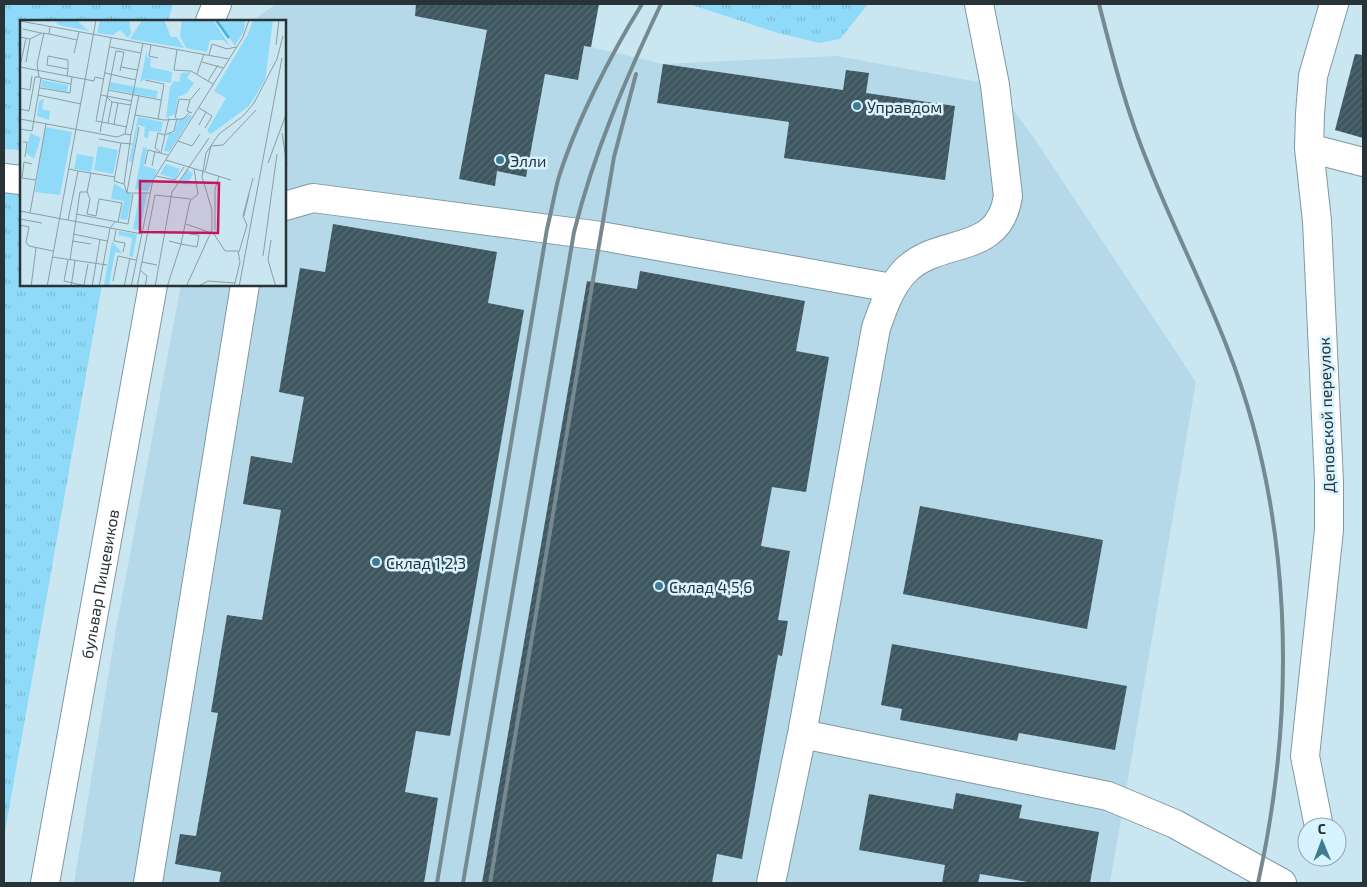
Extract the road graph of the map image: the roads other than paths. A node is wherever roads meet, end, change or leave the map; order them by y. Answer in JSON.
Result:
{"nodes":[{"id":1,"x":217,"y":4,"type":"edge"},
{"id":2,"x":979,"y":4,"type":"edge"},
{"id":3,"x":1334,"y":4,"type":"edge"},
{"id":4,"x":210,"y":20,"type":"edge"},
{"id":5,"x":1309,"y":148,"type":"junction"},
{"id":6,"x":1363,"y":162,"type":"edge"},
{"id":7,"x":4,"y":178,"type":"edge"},
{"id":8,"x":20,"y":180,"type":"edge"},
{"id":9,"x":286,"y":206,"type":"edge"},
{"id":10,"x":153,"y":286,"type":"edge"},
{"id":11,"x":245,"y":286,"type":"edge"},
{"id":12,"x":892,"y":288,"type":"junction"},
{"id":13,"x":802,"y":734,"type":"junction"},
{"id":14,"x":1317,"y":817,"type":"edge"},
{"id":15,"x":45,"y":883,"type":"edge"},
{"id":16,"x":148,"y":883,"type":"edge"},
{"id":17,"x":771,"y":883,"type":"edge"},
{"id":18,"x":1282,"y":883,"type":"edge"}],
"edges":[{"from":1,"to":4,"type":"main road"},
{"from":2,"to":12,"type":"main road"},
{"from":3,"to":5,"type":"main road","name":"Деповской переулок"},
{"from":5,"to":6,"type":"main road"},
{"from":5,"to":14,"type":"main road","name":"Деповской переулок"},
{"from":7,"to":8,"type":"main road"},
{"from":9,"to":12,"type":"main road"},
{"from":10,"to":15,"type":"main road","name":"бульвар Пищевиков"},
{"from":11,"to":16,"type":"main road"},
{"from":12,"to":13,"type":"main road"},
{"from":13,"to":17,"type":"main road"},
{"from":13,"to":18,"type":"main road"}]}
